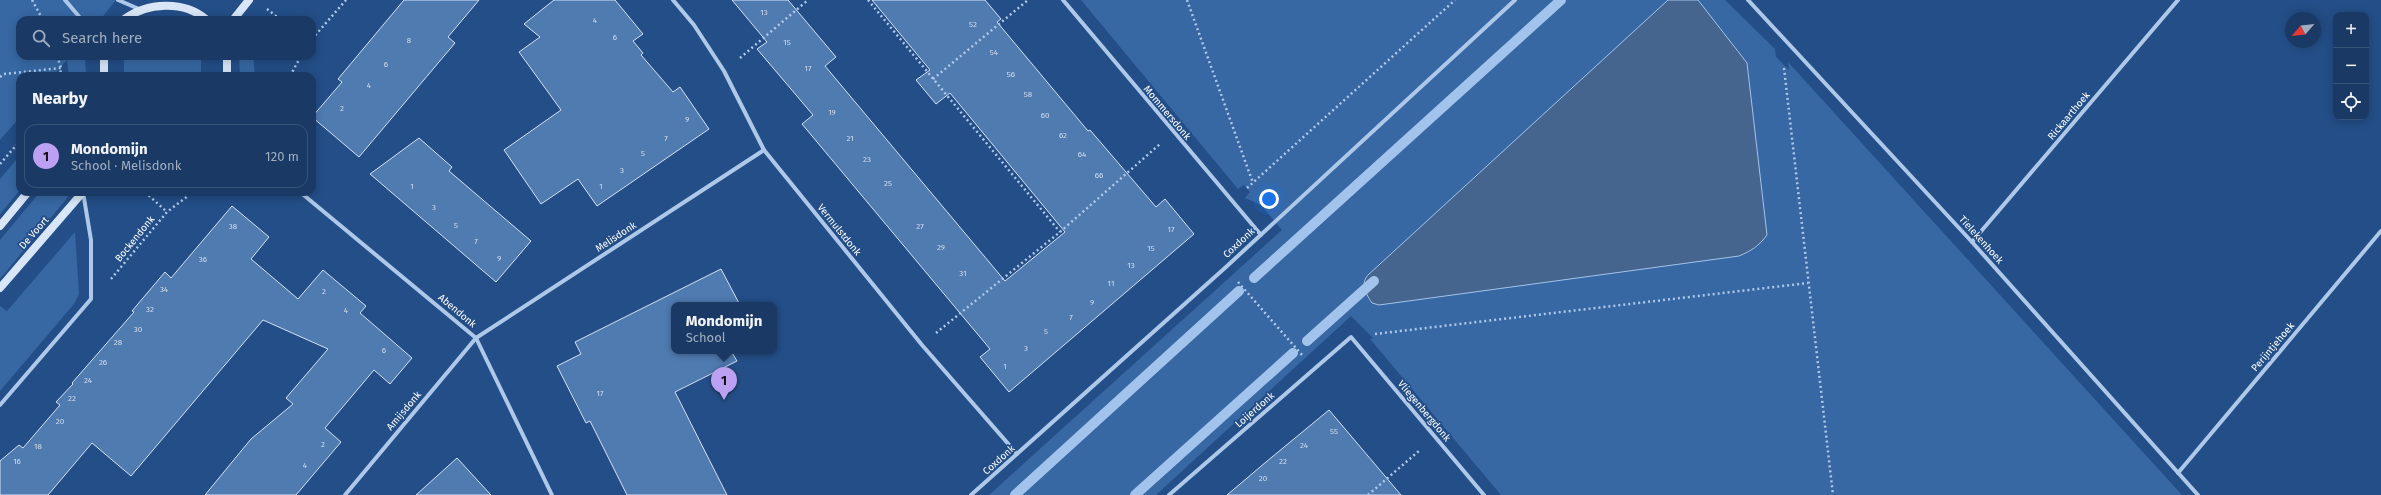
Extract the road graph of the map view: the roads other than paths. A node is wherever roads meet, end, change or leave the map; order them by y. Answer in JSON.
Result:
{"nodes":[{"id":1,"x":65,"y":0,"type":"edge"},
{"id":2,"x":118,"y":0,"type":"edge"},
{"id":3,"x":249,"y":0,"type":"edge"},
{"id":4,"x":673,"y":0,"type":"edge"},
{"id":5,"x":1063,"y":0,"type":"edge"},
{"id":6,"x":1515,"y":0,"type":"edge"},
{"id":7,"x":1748,"y":0,"type":"edge"},
{"id":8,"x":2178,"y":0,"type":"edge"},
{"id":9,"x":177,"y":2,"type":"edge"},
{"id":10,"x":139,"y":9,"type":"junction"},
{"id":11,"x":79,"y":16,"type":"edge"},
{"id":12,"x":129,"y":16,"type":"edge"},
{"id":13,"x":202,"y":16,"type":"edge"},
{"id":14,"x":236,"y":16,"type":"edge"},
{"id":15,"x":104,"y":60,"type":"edge"},
{"id":16,"x":227,"y":60,"type":"edge"},
{"id":17,"x":104,"y":72,"type":"edge"},
{"id":18,"x":227,"y":72,"type":"edge"},
{"id":19,"x":764,"y":150,"type":"junction"},
{"id":20,"x":25,"y":196,"type":"edge"},
{"id":21,"x":80,"y":196,"type":"edge"},
{"id":22,"x":84,"y":196,"type":"edge"},
{"id":23,"x":306,"y":196,"type":"edge"},
{"id":24,"x":308,"y":196,"type":"edge"},
{"id":25,"x":311,"y":200,"type":"junction"},
{"id":26,"x":0,"y":226,"type":"edge"},
{"id":27,"x":2381,"y":231,"type":"edge"},
{"id":28,"x":1261,"y":235,"type":"junction"},
{"id":29,"x":1972,"y":242,"type":"junction"},
{"id":30,"x":0,"y":288,"type":"edge"},
{"id":31,"x":1351,"y":337,"type":"joint"},
{"id":32,"x":476,"y":338,"type":"junction"},
{"id":33,"x":0,"y":405,"type":"edge"},
{"id":34,"x":1017,"y":454,"type":"junction"},
{"id":35,"x":2178,"y":473,"type":"junction"},
{"id":36,"x":345,"y":495,"type":"edge"},
{"id":37,"x":552,"y":495,"type":"edge"},
{"id":38,"x":971,"y":495,"type":"edge"},
{"id":39,"x":1169,"y":495,"type":"edge"},
{"id":40,"x":1484,"y":495,"type":"edge"},
{"id":41,"x":2198,"y":495,"type":"edge"}],
"edges":[{"from":1,"to":11,"type":"street"},
{"from":2,"to":10,"type":"street"},
{"from":3,"to":14,"type":"street"},
{"from":4,"to":19,"type":"street","name":"Vermulstdonk"},
{"from":5,"to":28,"type":"street","name":"Mommersdonk"},
{"from":6,"to":28,"type":"street","name":"Coxdonk"},
{"from":7,"to":29,"type":"street","name":"Tielekenhoek"},
{"from":8,"to":29,"type":"street","name":"Rickaarthoek"},
{"from":9,"to":10,"type":"street"},
{"from":9,"to":13,"type":"street"},
{"from":10,"to":12,"type":"street"},
{"from":15,"to":17,"type":"street"},
{"from":16,"to":18,"type":"street"},
{"from":19,"to":32,"type":"street","name":"Melisdonk"},
{"from":19,"to":34,"type":"street","name":"Vermulstdonk"},
{"from":20,"to":26,"type":"street"},
{"from":21,"to":30,"type":"street","name":"De Voort"},
{"from":22,"to":33,"type":"street"},
{"from":23,"to":25,"type":"street","name":"Abendonk"},
{"from":24,"to":25,"type":"street","name":"Abendonk"},
{"from":25,"to":32,"type":"street","name":"Abendonk"},
{"from":27,"to":35,"type":"street","name":"Perijntjehoek"},
{"from":28,"to":34,"type":"street","name":"Coxdonk"},
{"from":29,"to":35,"type":"street","name":"Tielekenhoek"},
{"from":31,"to":39,"type":"street","name":"Loijerdonk"},
{"from":31,"to":40,"type":"street","name":"Vliegenbergdonk"},
{"from":32,"to":36,"type":"street","name":"Amijsdonk"},
{"from":32,"to":37,"type":"street","name":"Abendonk"},
{"from":34,"to":38,"type":"street","name":"Coxdonk"},
{"from":35,"to":41,"type":"street","name":"Tielekenhoek"}]}
